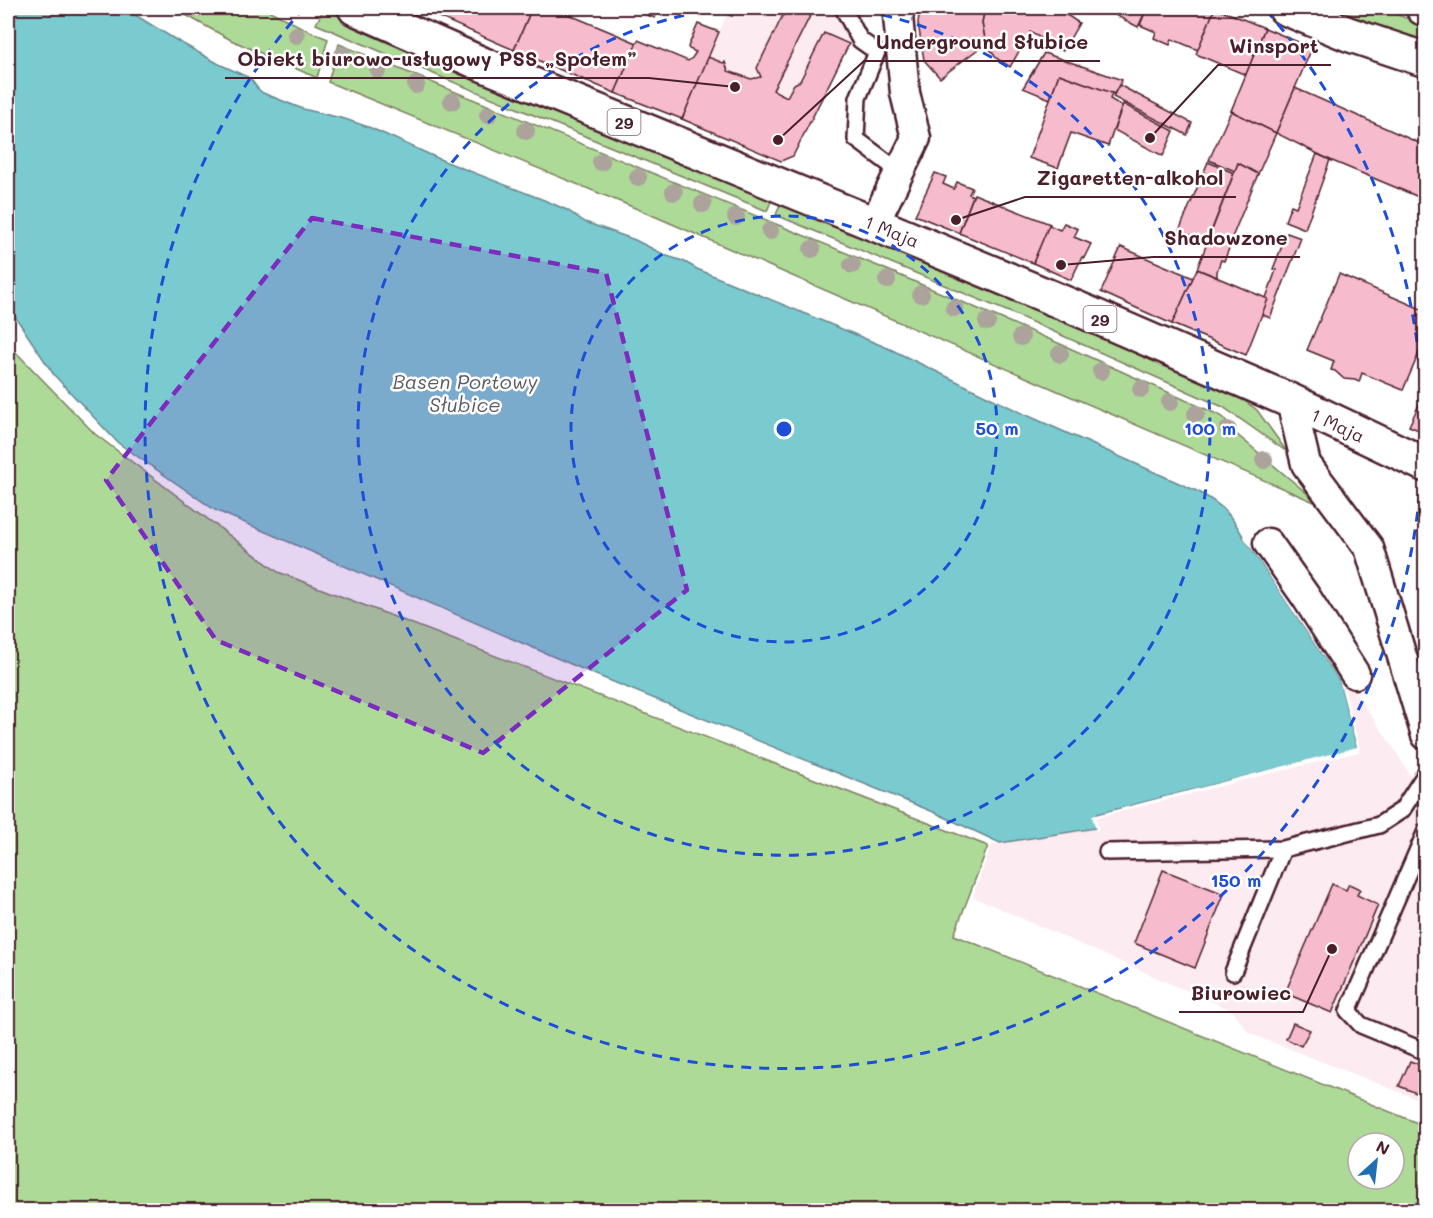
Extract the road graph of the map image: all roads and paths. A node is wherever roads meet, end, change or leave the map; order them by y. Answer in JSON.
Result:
{"nodes":[{"id":1,"x":355,"y":8,"type":"edge"},
{"id":2,"x":843,"y":8,"type":"edge"},
{"id":3,"x":901,"y":8,"type":"edge"},
{"id":4,"x":1285,"y":8,"type":"edge"},
{"id":5,"x":1425,"y":60,"type":"edge"},
{"id":6,"x":900,"y":172,"type":"junction"},
{"id":7,"x":874,"y":224,"type":"junction"},
{"id":8,"x":1291,"y":401,"type":"junction"},
{"id":9,"x":1425,"y":465,"type":"edge"},
{"id":10,"x":1268,"y":543,"type":"dead end"},
{"id":11,"x":1355,"y":674,"type":"dead end"},
{"id":12,"x":1425,"y":735,"type":"edge"},
{"id":13,"x":1425,"y":773,"type":"edge"},
{"id":14,"x":1425,"y":831,"type":"edge"},
{"id":15,"x":1283,"y":849,"type":"junction"},
{"id":16,"x":1107,"y":852,"type":"dead end"},
{"id":17,"x":1233,"y":972,"type":"dead end"},
{"id":18,"x":1425,"y":1052,"type":"edge"}],
"edges":[{"from":1,"to":7,"type":"main road","name":"1 Maja","number":"29"},
{"from":2,"to":6,"type":"lane"},
{"from":3,"to":6,"type":"street"},
{"from":4,"to":5,"type":"main road"},
{"from":6,"to":7,"type":"street"},
{"from":7,"to":8,"type":"main road","name":"1 Maja","number":"29"},
{"from":8,"to":9,"type":"main road","name":"1 Maja","number":"29"},
{"from":8,"to":12,"type":"street"},
{"from":10,"to":11,"type":"street"},
{"from":13,"to":15,"type":"lane"},
{"from":14,"to":18,"type":"lane"},
{"from":15,"to":16,"type":"lane"},
{"from":15,"to":17,"type":"lane"}]}
